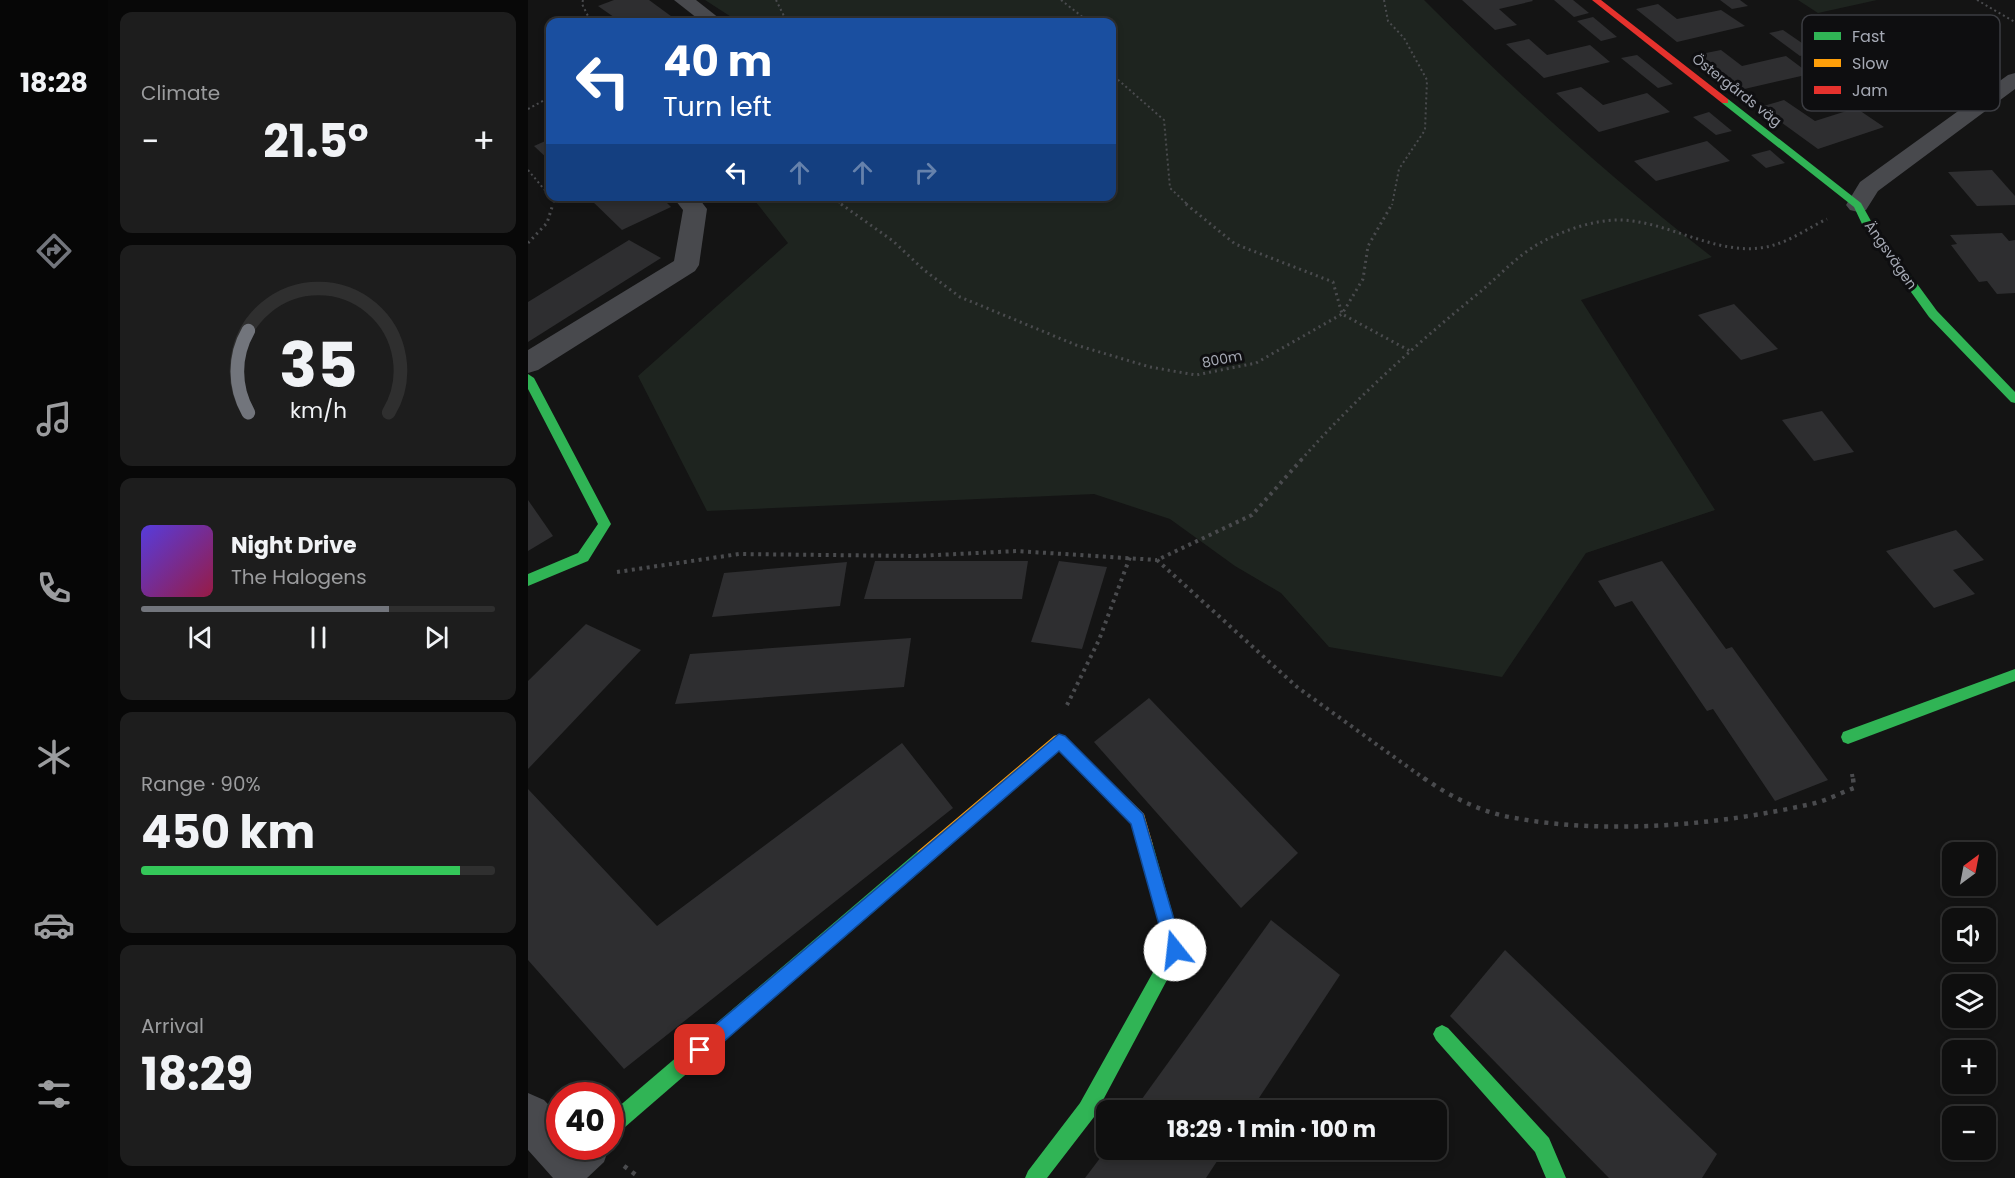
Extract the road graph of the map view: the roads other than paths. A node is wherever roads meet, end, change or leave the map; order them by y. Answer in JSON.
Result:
{"nodes":[{"id":1,"x":684,"y":0,"type":"edge"},
{"id":2,"x":1596,"y":0,"type":"edge"},
{"id":3,"x":709,"y":18,"type":"edge"},
{"id":4,"x":2015,"y":79,"type":"edge"},
{"id":5,"x":2000,"y":90,"type":"edge"},
{"id":6,"x":1971,"y":111,"type":"edge"},
{"id":7,"x":688,"y":201,"type":"edge"},
{"id":8,"x":1858,"y":205,"type":"junction"},
{"id":9,"x":528,"y":363,"type":"edge"},
{"id":10,"x":528,"y":378,"type":"edge"},
{"id":11,"x":2015,"y":399,"type":"edge"},
{"id":12,"x":528,"y":580,"type":"edge"},
{"id":13,"x":2015,"y":675,"type":"edge"},
{"id":14,"x":1848,"y":737,"type":"road end"},
{"id":15,"x":1442,"y":1034,"type":"dead end"},
{"id":16,"x":624,"y":1115,"type":"edge"},
{"id":17,"x":528,"y":1116,"type":"edge"},
{"id":18,"x":546,"y":1136,"type":"edge"},
{"id":19,"x":1035,"y":1178,"type":"edge"},
{"id":20,"x":1556,"y":1178,"type":"edge"}],
"edges":[{"from":1,"to":3,"type":"street"},
{"from":2,"to":8,"type":"street","name":"Östergårds väg"},
{"from":4,"to":5,"type":"street","name":"Ängsvägen"},
{"from":6,"to":8,"type":"street","name":"Ängsvägen"},
{"from":7,"to":9,"type":"street"},
{"from":8,"to":11,"type":"street","name":"Ängsvägen"},
{"from":10,"to":12,"type":"street"},
{"from":13,"to":14,"type":"street"},
{"from":15,"to":20,"type":"street"},
{"from":16,"to":19,"type":"street"},
{"from":17,"to":18,"type":"street"}]}
